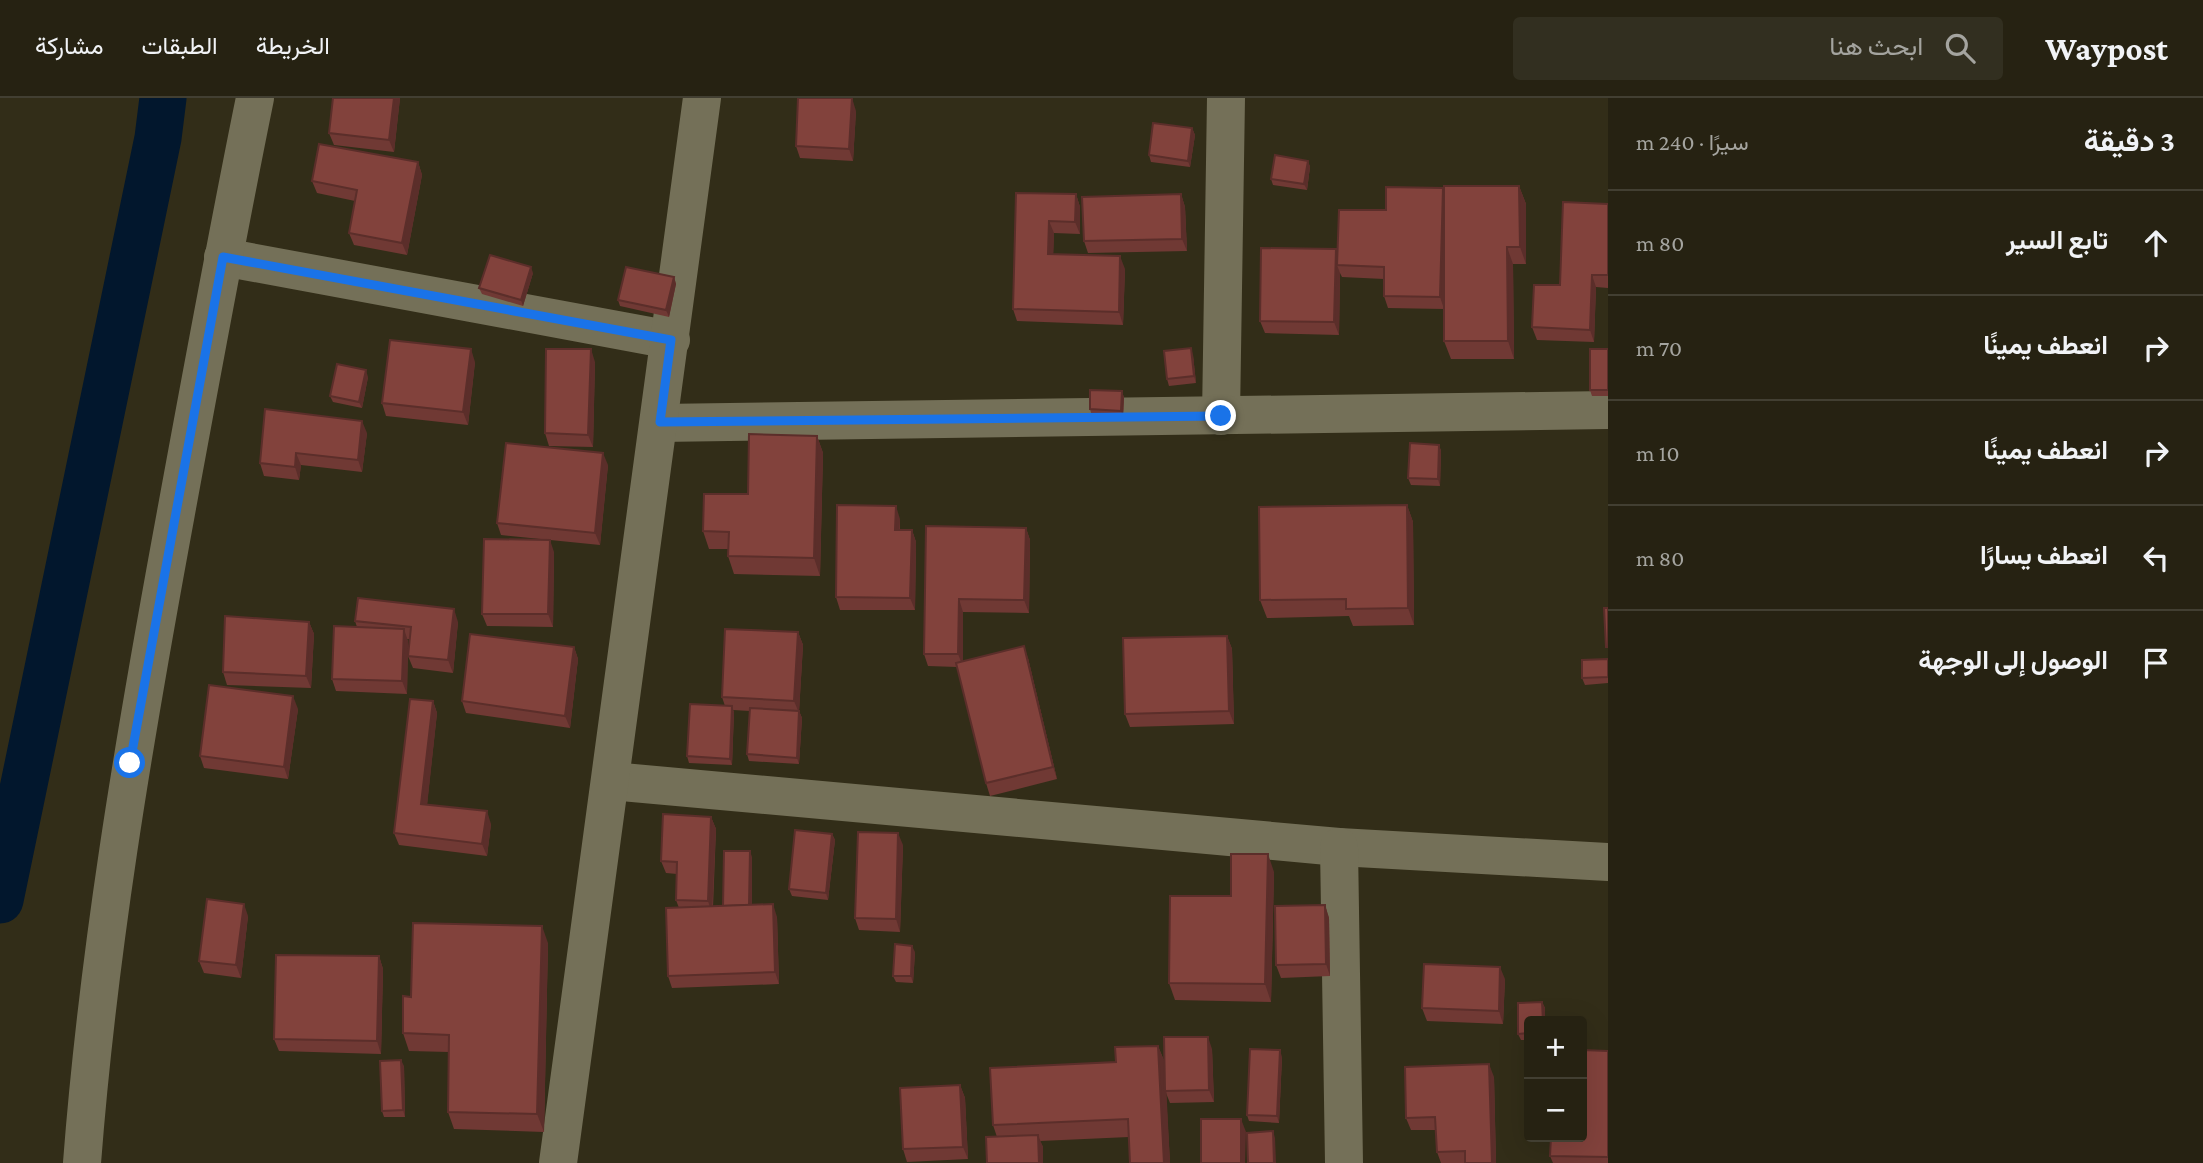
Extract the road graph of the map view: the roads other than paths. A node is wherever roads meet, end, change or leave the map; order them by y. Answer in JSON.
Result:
{"nodes":[{"id":1,"x":255,"y":98,"type":"edge"},
{"id":2,"x":702,"y":98,"type":"edge"},
{"id":3,"x":1226,"y":98,"type":"edge"},
{"id":4,"x":223,"y":257,"type":"junction"},
{"id":5,"x":671,"y":340,"type":"junction"},
{"id":6,"x":1608,"y":410,"type":"edge"},
{"id":7,"x":1221,"y":416,"type":"junction"},
{"id":8,"x":660,"y":422,"type":"junction"},
{"id":9,"x":611,"y":781,"type":"junction"},
{"id":10,"x":1339,"y":847,"type":"junction"},
{"id":11,"x":1608,"y":862,"type":"edge"},
{"id":12,"x":82,"y":1163,"type":"edge"},
{"id":13,"x":558,"y":1163,"type":"edge"},
{"id":14,"x":1344,"y":1163,"type":"edge"}],
"edges":[{"from":1,"to":4,"type":"street"},
{"from":2,"to":5,"type":"street"},
{"from":3,"to":7,"type":"street"},
{"from":4,"to":5,"type":"street"},
{"from":4,"to":12,"type":"street"},
{"from":5,"to":8,"type":"street"},
{"from":6,"to":7,"type":"street"},
{"from":7,"to":8,"type":"street"},
{"from":8,"to":9,"type":"street"},
{"from":9,"to":10,"type":"street"},
{"from":9,"to":13,"type":"street"},
{"from":10,"to":11,"type":"street"},
{"from":10,"to":14,"type":"street"}]}
